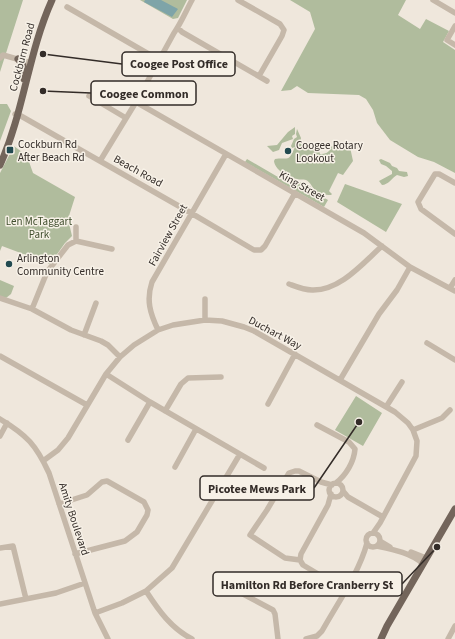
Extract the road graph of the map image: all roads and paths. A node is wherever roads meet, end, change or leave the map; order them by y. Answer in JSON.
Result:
{"nodes":[{"id":1,"x":46,"y":0,"type":"edge"},
{"id":2,"x":52,"y":0,"type":"edge"},
{"id":3,"x":192,"y":0,"type":"edge"},
{"id":4,"x":238,"y":0,"type":"edge"},
{"id":5,"x":433,"y":0,"type":"edge"},
{"id":6,"x":67,"y":7,"type":"dead end"},
{"id":7,"x":455,"y":13,"type":"edge"},
{"id":8,"x":455,"y":26,"type":"edge"},
{"id":9,"x":178,"y":28,"type":"junction"},
{"id":10,"x":455,"y":45,"type":"edge"},
{"id":11,"x":0,"y":58,"type":"edge"},
{"id":12,"x":18,"y":59,"type":"junction"},
{"id":13,"x":158,"y":60,"type":"junction"},
{"id":14,"x":30,"y":62,"type":"junction"},
{"id":15,"x":259,"y":76,"type":"junction"},
{"id":16,"x":24,"y":79,"type":"junction"},
{"id":17,"x":267,"y":81,"type":"dead end"},
{"id":18,"x":89,"y":96,"type":"dead end"},
{"id":19,"x":136,"y":102,"type":"junction"},
{"id":20,"x":16,"y":114,"type":"junction"},
{"id":21,"x":126,"y":118,"type":"junction"},
{"id":22,"x":226,"y":154,"type":"junction"},
{"id":23,"x":0,"y":159,"type":"edge"},
{"id":24,"x":100,"y":161,"type":"junction"},
{"id":25,"x":0,"y":165,"type":"edge"},
{"id":26,"x":455,"y":183,"type":"edge"},
{"id":27,"x":295,"y":193,"type":"junction"},
{"id":28,"x":191,"y":213,"type":"junction"},
{"id":29,"x":76,"y":227,"type":"dead end"},
{"id":30,"x":455,"y":234,"type":"edge"},
{"id":31,"x":76,"y":241,"type":"junction"},
{"id":32,"x":382,"y":246,"type":"junction"},
{"id":33,"x":112,"y":249,"type":"dead end"},
{"id":34,"x":410,"y":267,"type":"junction"},
{"id":35,"x":455,"y":280,"type":"edge"},
{"id":36,"x":289,"y":284,"type":"dead end"},
{"id":37,"x":453,"y":290,"type":"edge"},
{"id":38,"x":0,"y":298,"type":"edge"},
{"id":39,"x":205,"y":299,"type":"dead end"},
{"id":40,"x":96,"y":303,"type":"dead end"},
{"id":41,"x":32,"y":309,"type":"junction"},
{"id":42,"x":205,"y":320,"type":"junction"},
{"id":43,"x":158,"y":330,"type":"junction"},
{"id":44,"x":84,"y":335,"type":"junction"},
{"id":45,"x":427,"y":343,"type":"dead end"},
{"id":46,"x":295,"y":354,"type":"junction"},
{"id":47,"x":0,"y":356,"type":"edge"},
{"id":48,"x":120,"y":357,"type":"junction"},
{"id":49,"x":455,"y":360,"type":"edge"},
{"id":50,"x":106,"y":374,"type":"junction"},
{"id":51,"x":221,"y":377,"type":"dead end"},
{"id":52,"x":340,"y":380,"type":"junction"},
{"id":53,"x":402,"y":382,"type":"dead end"},
{"id":54,"x":150,"y":402,"type":"junction"},
{"id":55,"x":268,"y":404,"type":"dead end"},
{"id":56,"x":87,"y":405,"type":"junction"},
{"id":57,"x":386,"y":407,"type":"junction"},
{"id":58,"x":450,"y":410,"type":"dead end"},
{"id":59,"x":165,"y":411,"type":"junction"},
{"id":60,"x":0,"y":420,"type":"edge"},
{"id":61,"x":7,"y":423,"type":"junction"},
{"id":62,"x":317,"y":426,"type":"dead end"},
{"id":63,"x":196,"y":429,"type":"junction"},
{"id":64,"x":413,"y":430,"type":"junction"},
{"id":65,"x":0,"y":436,"type":"edge"},
{"id":66,"x":128,"y":440,"type":"dead end"},
{"id":67,"x":240,"y":454,"type":"junction"},
{"id":68,"x":43,"y":461,"type":"junction"},
{"id":69,"x":175,"y":466,"type":"dead end"},
{"id":70,"x":264,"y":468,"type":"dead end"},
{"id":71,"x":336,"y":490,"type":"junction"},
{"id":72,"x":59,"y":504,"type":"junction"},
{"id":73,"x":455,"y":508,"type":"edge"},
{"id":74,"x":383,"y":517,"type":"junction"},
{"id":75,"x":377,"y":537,"type":"junction"},
{"id":76,"x":367,"y":544,"type":"junction"},
{"id":77,"x":375,"y":547,"type":"junction"},
{"id":78,"x":0,"y":548,"type":"edge"},
{"id":79,"x":75,"y":554,"type":"junction"},
{"id":80,"x":364,"y":554,"type":"junction"},
{"id":81,"x":300,"y":560,"type":"junction"},
{"id":82,"x":424,"y":561,"type":"junction"},
{"id":83,"x":85,"y":584,"type":"junction"},
{"id":84,"x":226,"y":584,"type":"dead end"},
{"id":85,"x":345,"y":590,"type":"junction"},
{"id":86,"x":146,"y":591,"type":"junction"},
{"id":87,"x":26,"y":599,"type":"junction"},
{"id":88,"x":0,"y":604,"type":"edge"},
{"id":89,"x":95,"y":613,"type":"junction"},
{"id":90,"x":390,"y":623,"type":"junction"},
{"id":91,"x":455,"y":626,"type":"edge"},
{"id":92,"x":108,"y":639,"type":"edge"},
{"id":93,"x":192,"y":639,"type":"edge"},
{"id":94,"x":278,"y":639,"type":"edge"},
{"id":95,"x":306,"y":639,"type":"edge"},
{"id":96,"x":381,"y":639,"type":"edge"},
{"id":97,"x":386,"y":639,"type":"edge"},
{"id":98,"x":448,"y":639,"type":"edge"}],
"edges":[{"from":1,"to":14,"type":"main road","name":"Cockburn Road"},
{"from":2,"to":14,"type":"main road","name":"Cockburn Road"},
{"from":3,"to":9,"type":"street"},
{"from":4,"to":15,"type":"street"},
{"from":5,"to":7,"type":"street"},
{"from":6,"to":13,"type":"street"},
{"from":8,"to":10,"type":"street"},
{"from":9,"to":13,"type":"street"},
{"from":9,"to":15,"type":"street"},
{"from":11,"to":12,"type":"street"},
{"from":12,"to":14,"type":"street"},
{"from":12,"to":16,"type":"main road"},
{"from":13,"to":19,"type":"street"},
{"from":14,"to":16,"type":"main road","name":"Cockburn Road"},
{"from":14,"to":20,"type":"main road","name":"Cockburn Road"},
{"from":15,"to":17,"type":"street"},
{"from":16,"to":20,"type":"main road","name":"Cockburn Road"},
{"from":18,"to":21,"type":"street"},
{"from":19,"to":21,"type":"street"},
{"from":19,"to":22,"type":"street","name":"King Street"},
{"from":20,"to":23,"type":"main road","name":"Cockburn Road"},
{"from":20,"to":24,"type":"street","name":"Beach Road"},
{"from":20,"to":25,"type":"main road","name":"Cockburn Road"},
{"from":21,"to":24,"type":"street"},
{"from":22,"to":27,"type":"street","name":"King Street"},
{"from":22,"to":28,"type":"street","name":"Fairview Street"},
{"from":24,"to":28,"type":"street","name":"Beach Road"},
{"from":26,"to":30,"type":"street"},
{"from":27,"to":28,"type":"street","name":"Beach Road"},
{"from":27,"to":32,"type":"street","name":"King Street"},
{"from":28,"to":43,"type":"street","name":"Fairview Street"},
{"from":29,"to":31,"type":"street"},
{"from":31,"to":33,"type":"street"},
{"from":31,"to":41,"type":"street"},
{"from":32,"to":34,"type":"street","name":"King Street"},
{"from":32,"to":36,"type":"street"},
{"from":34,"to":37,"type":"street","name":"King Street"},
{"from":34,"to":52,"type":"street"},
{"from":35,"to":37,"type":"street"},
{"from":38,"to":41,"type":"street"},
{"from":39,"to":42,"type":"street"},
{"from":40,"to":44,"type":"street"},
{"from":41,"to":44,"type":"street"},
{"from":42,"to":43,"type":"street","name":"Duchart Way"},
{"from":42,"to":46,"type":"street","name":"Duchart Way"},
{"from":43,"to":48,"type":"street","name":"Duchart Way"},
{"from":44,"to":48,"type":"street"},
{"from":45,"to":49,"type":"street"},
{"from":46,"to":52,"type":"street","name":"Duchart Way"},
{"from":46,"to":55,"type":"street"},
{"from":47,"to":56,"type":"street"},
{"from":48,"to":50,"type":"street","name":"Duchart Way"},
{"from":50,"to":54,"type":"street"},
{"from":50,"to":56,"type":"street","name":"Duchart Way"},
{"from":51,"to":59,"type":"street"},
{"from":52,"to":57,"type":"street","name":"Duchart Way"},
{"from":53,"to":57,"type":"street"},
{"from":54,"to":59,"type":"street"},
{"from":54,"to":66,"type":"street"},
{"from":56,"to":68,"type":"street","name":"Duchart Way"},
{"from":57,"to":64,"type":"street","name":"Duchart Way"},
{"from":58,"to":64,"type":"street"},
{"from":59,"to":63,"type":"street"},
{"from":60,"to":61,"type":"street","name":"Amity Boulevard"},
{"from":61,"to":65,"type":"street"},
{"from":61,"to":68,"type":"street","name":"Amity Boulevard"},
{"from":62,"to":71,"type":"street"},
{"from":63,"to":67,"type":"street"},
{"from":63,"to":69,"type":"street"},
{"from":64,"to":74,"type":"street"},
{"from":67,"to":70,"type":"street"},
{"from":67,"to":86,"type":"street"},
{"from":68,"to":72,"type":"street","name":"Amity Boulevard"},
{"from":71,"to":74,"type":"street"},
{"from":71,"to":81,"type":"street"},
{"from":71,"to":81,"type":"street"},
{"from":72,"to":79,"type":"street","name":"Amity Boulevard"},
{"from":72,"to":79,"type":"street"},
{"from":73,"to":82,"type":"main road"},
{"from":74,"to":75,"type":"street"},
{"from":75,"to":76,"type":"street"},
{"from":75,"to":77,"type":"street"},
{"from":75,"to":82,"type":"street"},
{"from":76,"to":77,"type":"street"},
{"from":76,"to":80,"type":"street"},
{"from":77,"to":80,"type":"street"},
{"from":77,"to":82,"type":"street"},
{"from":78,"to":87,"type":"street"},
{"from":79,"to":83,"type":"street","name":"Amity Boulevard"},
{"from":80,"to":85,"type":"street"},
{"from":81,"to":85,"type":"street"},
{"from":82,"to":90,"type":"main road"},
{"from":83,"to":87,"type":"street"},
{"from":83,"to":89,"type":"street","name":"Amity Boulevard"},
{"from":84,"to":94,"type":"street"},
{"from":85,"to":95,"type":"street"},
{"from":86,"to":89,"type":"street"},
{"from":86,"to":93,"type":"street"},
{"from":87,"to":88,"type":"street"},
{"from":89,"to":92,"type":"street","name":"Amity Boulevard"},
{"from":90,"to":96,"type":"main road"},
{"from":90,"to":97,"type":"main road"},
{"from":91,"to":98,"type":"street"}]}
